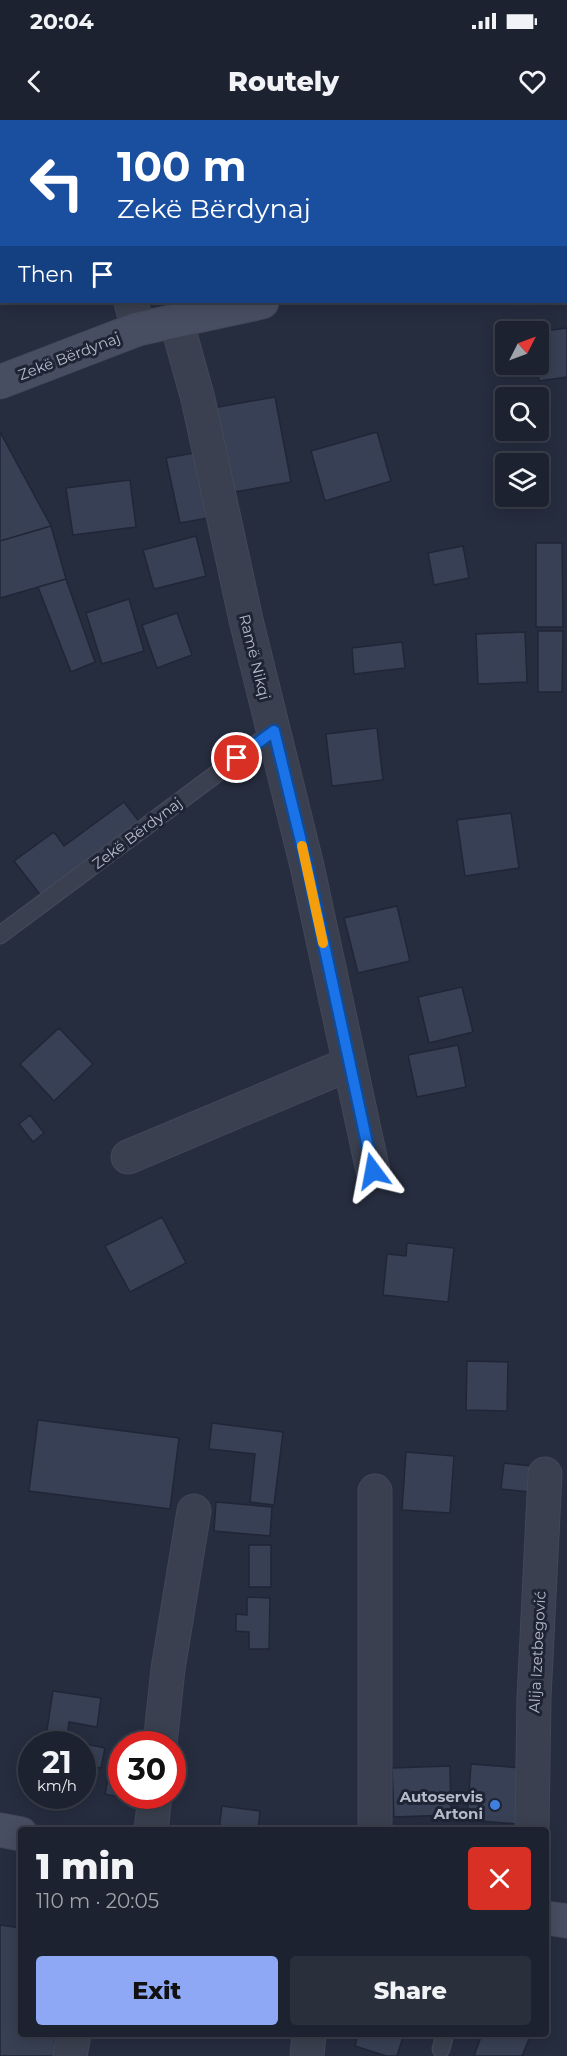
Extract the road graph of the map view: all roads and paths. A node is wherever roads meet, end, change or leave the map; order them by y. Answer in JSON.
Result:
{"nodes":[{"id":1,"x":257,"y":303,"type":"edge"},
{"id":2,"x":134,"y":315,"type":"edge"},
{"id":3,"x":176,"y":320,"type":"junction"},
{"id":4,"x":0,"y":382,"type":"edge"},
{"id":5,"x":274,"y":731,"type":"junction"},
{"id":6,"x":0,"y":935,"type":"edge"},
{"id":7,"x":349,"y":1064,"type":"junction"},
{"id":8,"x":128,"y":1156,"type":"dead end"},
{"id":9,"x":373,"y":1171,"type":"dead end"},
{"id":10,"x":545,"y":1474,"type":"dead end"},
{"id":11,"x":375,"y":1491,"type":"dead end"},
{"id":12,"x":194,"y":1511,"type":"dead end"},
{"id":13,"x":161,"y":1731,"type":"edge"},
{"id":14,"x":153,"y":1809,"type":"edge"},
{"id":15,"x":151,"y":1827,"type":"edge"},
{"id":16,"x":375,"y":1827,"type":"edge"},
{"id":17,"x":532,"y":1827,"type":"edge"},
{"id":18,"x":0,"y":1830,"type":"edge"},
{"id":19,"x":18,"y":1833,"type":"edge"},
{"id":20,"x":549,"y":1918,"type":"edge"},
{"id":21,"x":567,"y":1921,"type":"edge"},
{"id":22,"x":73,"y":2037,"type":"edge"},
{"id":23,"x":309,"y":2037,"type":"edge"},
{"id":24,"x":70,"y":2056,"type":"edge"},
{"id":25,"x":307,"y":2056,"type":"edge"}],
"edges":[{"from":1,"to":3,"type":"main road","name":"Zekë Bërdynaj"},
{"from":2,"to":3,"type":"main road","name":"Zekë Bërdynaj"},
{"from":2,"to":4,"type":"main road","name":"Zekë Bërdynaj"},
{"from":3,"to":5,"type":"street","name":"Ramë Nikqi"},
{"from":5,"to":6,"type":"lane","name":"Zekë Bërdynaj"},
{"from":5,"to":7,"type":"street","name":"Ramë Nikqi"},
{"from":7,"to":8,"type":"street"},
{"from":7,"to":9,"type":"street","name":"Ramë Nikqi"},
{"from":10,"to":17,"type":"street","name":"Alija Izetbegović"},
{"from":11,"to":16,"type":"street"},
{"from":12,"to":13,"type":"street"},
{"from":14,"to":15,"type":"street"},
{"from":18,"to":19,"type":"main road"},
{"from":20,"to":21,"type":"main road"},
{"from":22,"to":24,"type":"street"},
{"from":23,"to":25,"type":"street"}]}
